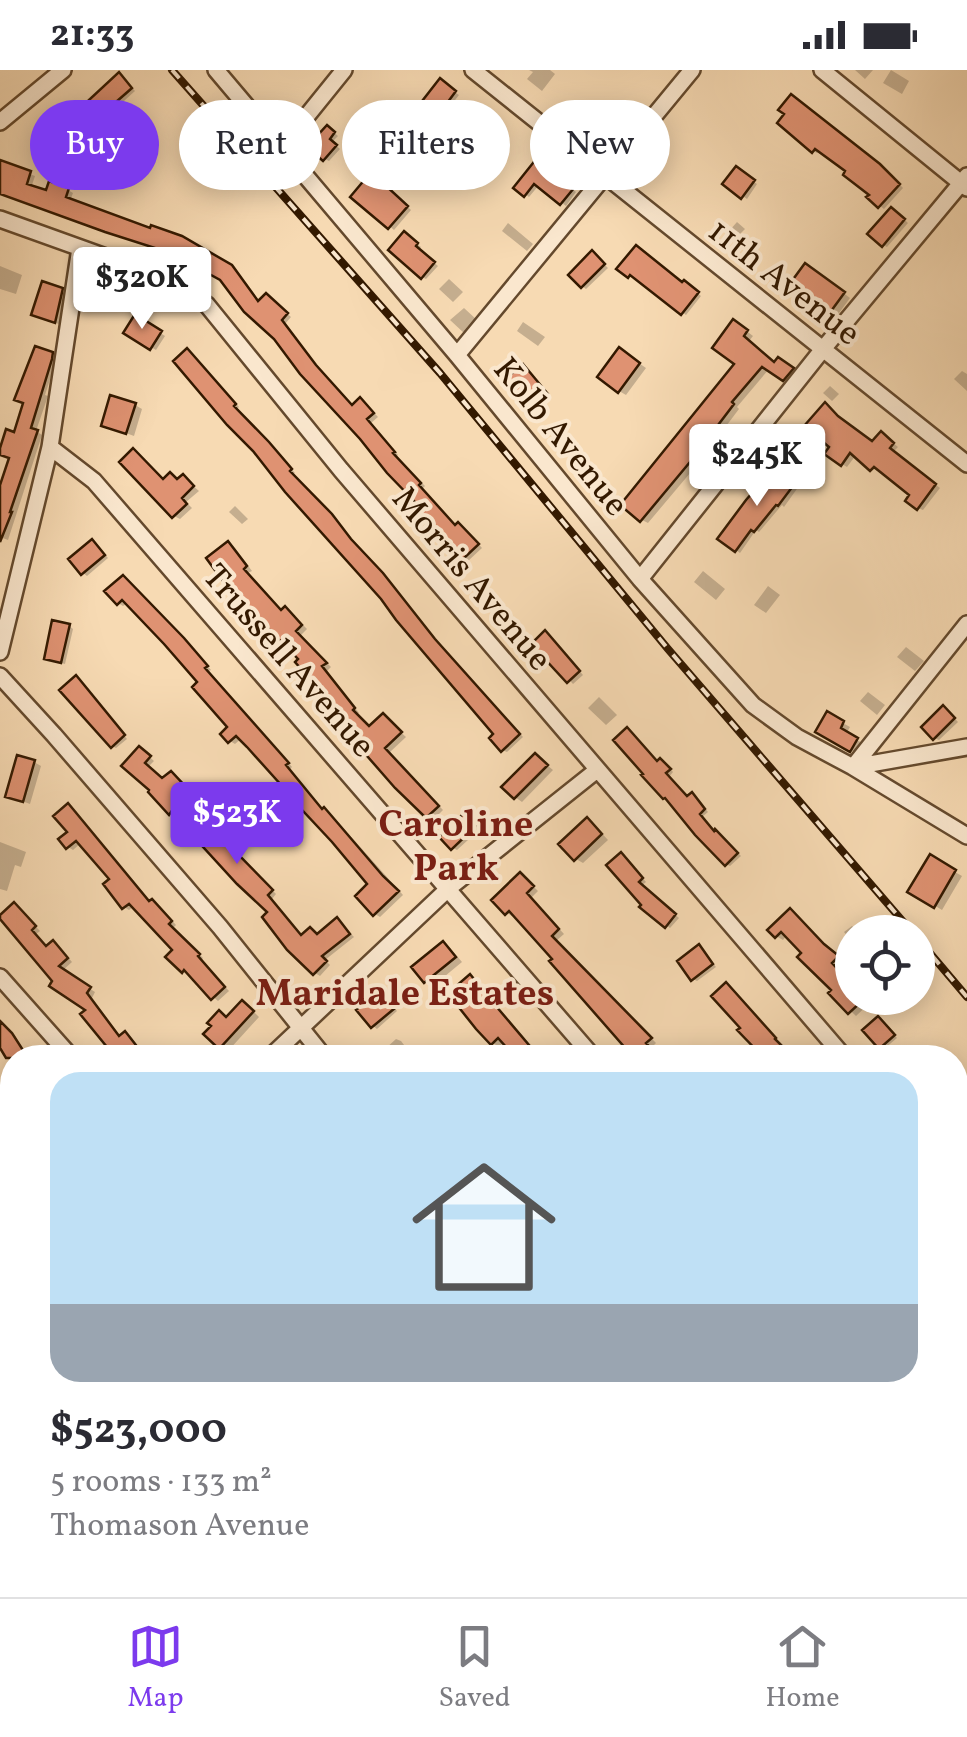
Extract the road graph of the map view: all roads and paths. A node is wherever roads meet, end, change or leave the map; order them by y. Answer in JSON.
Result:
{"nodes":[{"id":1,"x":63,"y":70,"type":"edge"},
{"id":2,"x":216,"y":70,"type":"edge"},
{"id":3,"x":344,"y":70,"type":"edge"},
{"id":4,"x":473,"y":70,"type":"edge"},
{"id":5,"x":692,"y":70,"type":"edge"},
{"id":6,"x":822,"y":70,"type":"edge"},
{"id":7,"x":241,"y":100,"type":"edge"},
{"id":8,"x":320,"y":100,"type":"edge"},
{"id":9,"x":667,"y":100,"type":"edge"},
{"id":10,"x":530,"y":116,"type":"edge"},
{"id":11,"x":0,"y":122,"type":"edge"},
{"id":12,"x":965,"y":183,"type":"edge"},
{"id":13,"x":317,"y":190,"type":"edge"},
{"id":14,"x":593,"y":190,"type":"edge"},
{"id":15,"x":622,"y":190,"type":"edge"},
{"id":16,"x":0,"y":219,"type":"edge"},
{"id":17,"x":80,"y":248,"type":"junction"},
{"id":18,"x":823,"y":350,"type":"junction"},
{"id":19,"x":457,"y":355,"type":"junction"},
{"id":20,"x":50,"y":447,"type":"junction"},
{"id":21,"x":967,"y":464,"type":"edge"},
{"id":22,"x":640,"y":579,"type":"junction"},
{"id":23,"x":967,"y":624,"type":"edge"},
{"id":24,"x":0,"y":652,"type":"edge"},
{"id":25,"x":0,"y":676,"type":"edge"},
{"id":26,"x":967,"y":748,"type":"edge"},
{"id":27,"x":853,"y":767,"type":"junction"},
{"id":28,"x":597,"y":770,"type":"junction"},
{"id":29,"x":967,"y":836,"type":"edge"},
{"id":30,"x":448,"y":888,"type":"junction"},
{"id":31,"x":0,"y":976,"type":"edge"},
{"id":32,"x":301,"y":1030,"type":"junction"},
{"id":33,"x":61,"y":1045,"type":"edge"},
{"id":34,"x":284,"y":1045,"type":"edge"},
{"id":35,"x":314,"y":1045,"type":"edge"},
{"id":36,"x":583,"y":1045,"type":"edge"},
{"id":37,"x":834,"y":1045,"type":"edge"}],
"edges":[{"from":1,"to":11,"type":"street"},
{"from":2,"to":7,"type":"street","name":"Kolb Avenue"},
{"from":3,"to":8,"type":"street"},
{"from":4,"to":10,"type":"street","name":"11th Avenue"},
{"from":5,"to":9,"type":"street"},
{"from":6,"to":12,"type":"street"},
{"from":12,"to":18,"type":"street"},
{"from":13,"to":19,"type":"street","name":"Kolb Avenue"},
{"from":14,"to":19,"type":"street"},
{"from":15,"to":18,"type":"street","name":"11th Avenue"},
{"from":16,"to":17,"type":"street","name":"Morris Avenue"},
{"from":17,"to":20,"type":"street"},
{"from":17,"to":28,"type":"street","name":"Morris Avenue"},
{"from":18,"to":21,"type":"street","name":"11th Avenue"},
{"from":18,"to":22,"type":"street"},
{"from":19,"to":22,"type":"street","name":"Kolb Avenue"},
{"from":20,"to":24,"type":"street"},
{"from":20,"to":30,"type":"street","name":"Trussell Avenue"},
{"from":22,"to":27,"type":"street","name":"Kolb Avenue"},
{"from":23,"to":27,"type":"street"},
{"from":25,"to":32,"type":"street"},
{"from":26,"to":27,"type":"street"},
{"from":27,"to":29,"type":"street","name":"Kolb Avenue"},
{"from":28,"to":30,"type":"street"},
{"from":28,"to":37,"type":"street","name":"Morris Avenue"},
{"from":30,"to":32,"type":"street"},
{"from":30,"to":36,"type":"street","name":"Trussell Avenue"},
{"from":31,"to":33,"type":"street"},
{"from":32,"to":34,"type":"street"},
{"from":32,"to":35,"type":"street"}]}
